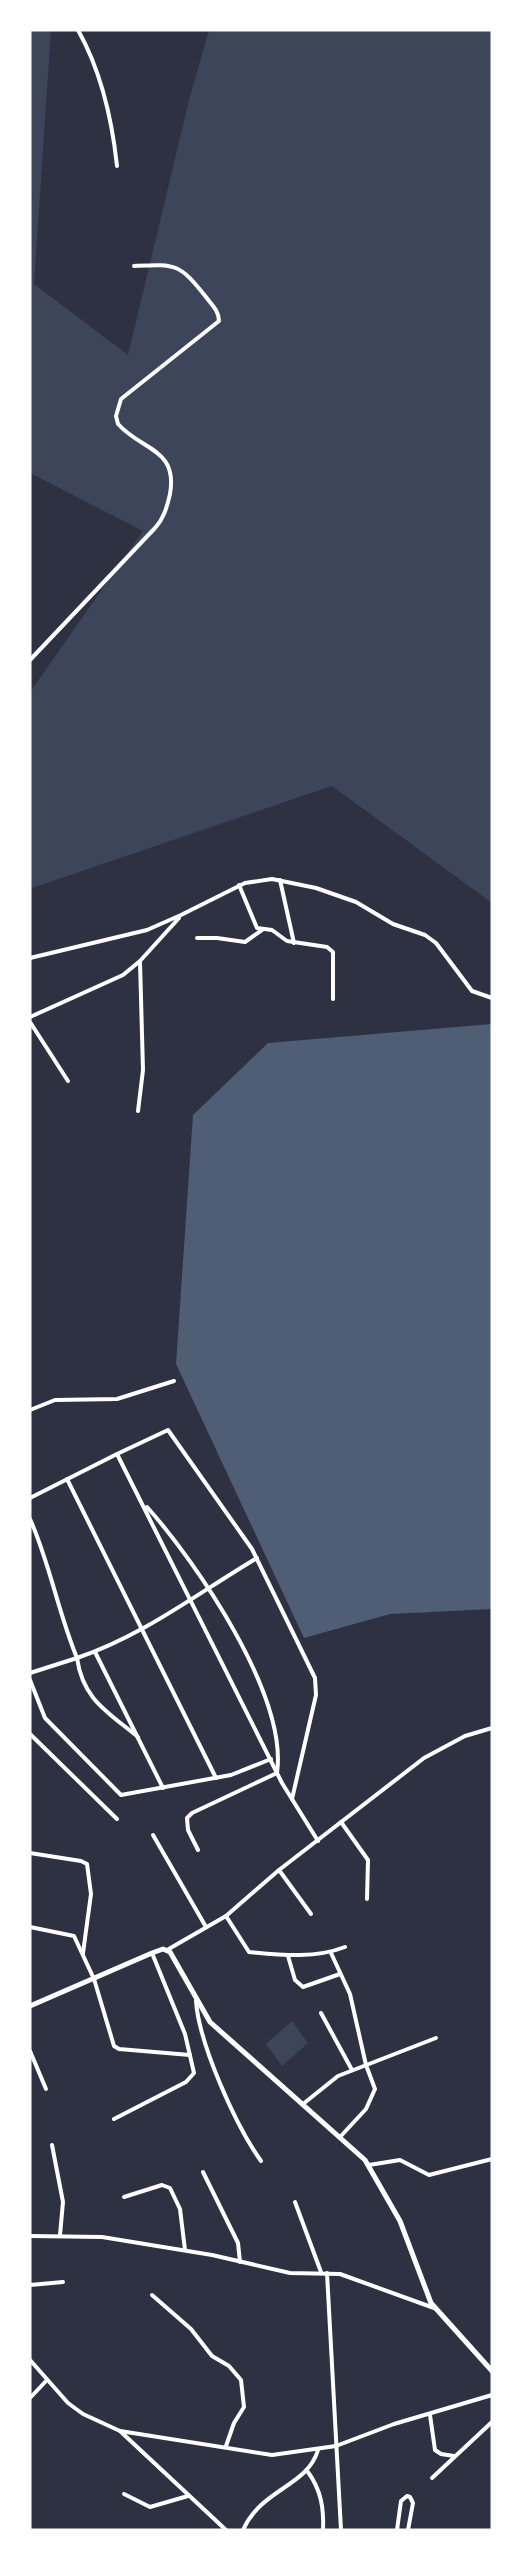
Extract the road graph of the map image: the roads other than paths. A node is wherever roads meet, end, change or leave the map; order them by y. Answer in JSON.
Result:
{"nodes":[{"id":1,"x":78,"y":30,"type":"edge"},
{"id":2,"x":117,"y":166,"type":"dead end"},
{"id":3,"x":134,"y":266,"type":"dead end"},
{"id":4,"x":30,"y":660,"type":"edge"},
{"id":5,"x":280,"y":880,"type":"junction"},
{"id":6,"x":239,"y":885,"type":"junction"},
{"id":7,"x":182,"y":915,"type":"junction"},
{"id":8,"x":262,"y":929,"type":"junction"},
{"id":9,"x":197,"y":938,"type":"dead end"},
{"id":10,"x":294,"y":943,"type":"junction"},
{"id":11,"x":30,"y":958,"type":"edge"},
{"id":12,"x":140,"y":961,"type":"junction"},
{"id":13,"x":492,"y":998,"type":"edge"},
{"id":14,"x":333,"y":999,"type":"dead end"},
{"id":15,"x":30,"y":1017,"type":"edge"},
{"id":16,"x":30,"y":1022,"type":"edge"},
{"id":17,"x":68,"y":1081,"type":"dead end"},
{"id":18,"x":138,"y":1111,"type":"dead end"},
{"id":19,"x":174,"y":1381,"type":"dead end"},
{"id":20,"x":30,"y":1410,"type":"edge"},
{"id":21,"x":117,"y":1454,"type":"junction"},
{"id":22,"x":67,"y":1479,"type":"junction"},
{"id":23,"x":30,"y":1498,"type":"edge"},
{"id":24,"x":143,"y":1502,"type":"junction"},
{"id":25,"x":30,"y":1519,"type":"edge"},
{"id":26,"x":36,"y":1533,"type":"junction"},
{"id":27,"x":30,"y":1536,"type":"edge"},
{"id":28,"x":257,"y":1558,"type":"junction"},
{"id":29,"x":208,"y":1587,"type":"junction"},
{"id":30,"x":189,"y":1599,"type":"junction"},
{"id":31,"x":143,"y":1631,"type":"junction"},
{"id":32,"x":95,"y":1652,"type":"junction"},
{"id":33,"x":77,"y":1658,"type":"junction"},
{"id":34,"x":30,"y":1673,"type":"edge"},
{"id":35,"x":30,"y":1680,"type":"edge"},
{"id":36,"x":492,"y":1728,"type":"edge"},
{"id":37,"x":30,"y":1734,"type":"edge"},
{"id":38,"x":138,"y":1737,"type":"junction"},
{"id":39,"x":271,"y":1759,"type":"junction"},
{"id":40,"x":277,"y":1773,"type":"junction"},
{"id":41,"x":216,"y":1778,"type":"junction"},
{"id":42,"x":163,"y":1788,"type":"junction"},
{"id":43,"x":292,"y":1800,"type":"junction"},
{"id":44,"x":117,"y":1819,"type":"dead end"},
{"id":45,"x":341,"y":1822,"type":"junction"},
{"id":46,"x":153,"y":1835,"type":"dead end"},
{"id":47,"x":318,"y":1841,"type":"junction"},
{"id":48,"x":198,"y":1850,"type":"dead end"},
{"id":49,"x":30,"y":1853,"type":"edge"},
{"id":50,"x":279,"y":1870,"type":"junction"},
{"id":51,"x":367,"y":1899,"type":"dead end"},
{"id":52,"x":310,"y":1914,"type":"dead end"},
{"id":53,"x":226,"y":1916,"type":"junction"},
{"id":54,"x":30,"y":1927,"type":"edge"},
{"id":55,"x":206,"y":1928,"type":"junction"},
{"id":56,"x":345,"y":1947,"type":"dead end"},
{"id":57,"x":166,"y":1950,"type":"junction"},
{"id":58,"x":152,"y":1953,"type":"junction"},
{"id":59,"x":330,"y":1953,"type":"junction"},
{"id":60,"x":82,"y":1954,"type":"junction"},
{"id":61,"x":288,"y":1956,"type":"junction"},
{"id":62,"x":340,"y":1974,"type":"junction"},
{"id":63,"x":94,"y":1979,"type":"junction"},
{"id":64,"x":196,"y":2001,"type":"junction"},
{"id":65,"x":30,"y":2006,"type":"edge"},
{"id":66,"x":321,"y":2013,"type":"dead end"},
{"id":67,"x":436,"y":2038,"type":"dead end"},
{"id":68,"x":30,"y":2051,"type":"edge"},
{"id":69,"x":190,"y":2055,"type":"junction"},
{"id":70,"x":366,"y":2065,"type":"junction"},
{"id":71,"x":352,"y":2070,"type":"junction"},
{"id":72,"x":45,"y":2089,"type":"dead end"},
{"id":73,"x":303,"y":2105,"type":"junction"},
{"id":74,"x":114,"y":2119,"type":"dead end"},
{"id":75,"x":340,"y":2137,"type":"junction"},
{"id":76,"x":52,"y":2145,"type":"dead end"},
{"id":77,"x":492,"y":2159,"type":"edge"},
{"id":78,"x":261,"y":2161,"type":"dead end"},
{"id":79,"x":369,"y":2165,"type":"junction"},
{"id":80,"x":203,"y":2172,"type":"dead end"},
{"id":81,"x":124,"y":2197,"type":"dead end"},
{"id":82,"x":294,"y":2202,"type":"dead end"},
{"id":83,"x":60,"y":2235,"type":"junction"},
{"id":84,"x":30,"y":2236,"type":"edge"},
{"id":85,"x":185,"y":2250,"type":"junction"},
{"id":86,"x":240,"y":2262,"type":"junction"},
{"id":87,"x":321,"y":2272,"type":"junction"},
{"id":88,"x":327,"y":2273,"type":"junction"},
{"id":89,"x":63,"y":2283,"type":"dead end"},
{"id":90,"x":30,"y":2285,"type":"edge"},
{"id":91,"x":152,"y":2295,"type":"dead end"},
{"id":92,"x":434,"y":2308,"type":"junction"},
{"id":93,"x":30,"y":2360,"type":"edge"},
{"id":94,"x":492,"y":2371,"type":"edge"},
{"id":95,"x":47,"y":2380,"type":"junction"},
{"id":96,"x":492,"y":2395,"type":"edge"},
{"id":97,"x":30,"y":2398,"type":"edge"},
{"id":98,"x":430,"y":2415,"type":"junction"},
{"id":99,"x":492,"y":2421,"type":"edge"},
{"id":100,"x":120,"y":2431,"type":"junction"},
{"id":101,"x":226,"y":2446,"type":"junction"},
{"id":102,"x":336,"y":2446,"type":"junction"},
{"id":103,"x":318,"y":2450,"type":"junction"},
{"id":104,"x":455,"y":2456,"type":"junction"},
{"id":105,"x":308,"y":2472,"type":"junction"},
{"id":106,"x":432,"y":2478,"type":"dead end"},
{"id":107,"x":124,"y":2493,"type":"dead end"},
{"id":108,"x":189,"y":2495,"type":"junction"},
{"id":109,"x":226,"y":2530,"type":"edge"},
{"id":110,"x":243,"y":2530,"type":"edge"},
{"id":111,"x":323,"y":2530,"type":"edge"},
{"id":112,"x":341,"y":2530,"type":"edge"},
{"id":113,"x":397,"y":2530,"type":"edge"},
{"id":114,"x":408,"y":2530,"type":"edge"}],
"edges":[{"from":1,"to":2,"type":"street"},
{"from":3,"to":4,"type":"street"},
{"from":5,"to":6,"type":"street"},
{"from":5,"to":10,"type":"street"},
{"from":5,"to":13,"type":"street"},
{"from":6,"to":7,"type":"street"},
{"from":6,"to":8,"type":"street"},
{"from":7,"to":11,"type":"street"},
{"from":7,"to":12,"type":"street"},
{"from":8,"to":9,"type":"street"},
{"from":8,"to":10,"type":"street"},
{"from":10,"to":14,"type":"street"},
{"from":12,"to":15,"type":"street"},
{"from":12,"to":18,"type":"street"},
{"from":16,"to":17,"type":"street"},
{"from":19,"to":20,"type":"street"},
{"from":21,"to":22,"type":"street"},
{"from":21,"to":24,"type":"street"},
{"from":21,"to":28,"type":"street"},
{"from":22,"to":23,"type":"street"},
{"from":22,"to":31,"type":"street"},
{"from":24,"to":29,"type":"street"},
{"from":24,"to":30,"type":"street"},
{"from":25,"to":26,"type":"street"},
{"from":26,"to":27,"type":"street"},
{"from":26,"to":33,"type":"street"},
{"from":28,"to":29,"type":"street"},
{"from":28,"to":43,"type":"street"},
{"from":29,"to":30,"type":"street"},
{"from":29,"to":40,"type":"street"},
{"from":30,"to":31,"type":"street"},
{"from":30,"to":39,"type":"street"},
{"from":31,"to":32,"type":"street"},
{"from":31,"to":41,"type":"street"},
{"from":32,"to":33,"type":"street"},
{"from":32,"to":38,"type":"street"},
{"from":33,"to":34,"type":"street"},
{"from":33,"to":38,"type":"street"},
{"from":35,"to":42,"type":"street"},
{"from":36,"to":45,"type":"street"},
{"from":37,"to":44,"type":"street"},
{"from":38,"to":42,"type":"street"},
{"from":39,"to":40,"type":"street"},
{"from":39,"to":41,"type":"street"},
{"from":40,"to":43,"type":"street"},
{"from":40,"to":48,"type":"street"},
{"from":41,"to":42,"type":"street"},
{"from":43,"to":47,"type":"street"},
{"from":45,"to":47,"type":"street"},
{"from":45,"to":51,"type":"street"},
{"from":46,"to":55,"type":"street"},
{"from":47,"to":50,"type":"street"},
{"from":49,"to":60,"type":"street"},
{"from":50,"to":52,"type":"street"},
{"from":50,"to":53,"type":"street"},
{"from":53,"to":55,"type":"street"},
{"from":53,"to":61,"type":"street"},
{"from":54,"to":60,"type":"street"},
{"from":55,"to":57,"type":"street"},
{"from":56,"to":59,"type":"street"},
{"from":57,"to":58,"type":"main road"},
{"from":57,"to":64,"type":"main road"},
{"from":58,"to":63,"type":"main road"},
{"from":58,"to":69,"type":"street"},
{"from":59,"to":61,"type":"street"},
{"from":59,"to":62,"type":"street"},
{"from":60,"to":63,"type":"street"},
{"from":61,"to":62,"type":"street"},
{"from":62,"to":70,"type":"street"},
{"from":63,"to":65,"type":"main road"},
{"from":63,"to":69,"type":"street"},
{"from":64,"to":73,"type":"main road"},
{"from":64,"to":78,"type":"street"},
{"from":66,"to":71,"type":"street"},
{"from":67,"to":70,"type":"street"},
{"from":68,"to":72,"type":"street"},
{"from":69,"to":74,"type":"street"},
{"from":70,"to":71,"type":"street"},
{"from":70,"to":75,"type":"street"},
{"from":71,"to":73,"type":"street"},
{"from":73,"to":75,"type":"main road"},
{"from":75,"to":79,"type":"main road"},
{"from":76,"to":83,"type":"street"},
{"from":77,"to":79,"type":"street"},
{"from":79,"to":92,"type":"main road"},
{"from":80,"to":86,"type":"street"},
{"from":81,"to":85,"type":"street"},
{"from":82,"to":87,"type":"street"},
{"from":83,"to":84,"type":"street"},
{"from":83,"to":85,"type":"street"},
{"from":85,"to":86,"type":"street"},
{"from":86,"to":87,"type":"street"},
{"from":87,"to":88,"type":"street"},
{"from":88,"to":92,"type":"street"},
{"from":88,"to":102,"type":"street"},
{"from":89,"to":90,"type":"street"},
{"from":91,"to":101,"type":"street"},
{"from":92,"to":94,"type":"main road"},
{"from":93,"to":95,"type":"street"},
{"from":95,"to":97,"type":"street"},
{"from":95,"to":100,"type":"street"},
{"from":96,"to":98,"type":"street"},
{"from":98,"to":102,"type":"street"},
{"from":98,"to":104,"type":"street"},
{"from":99,"to":104,"type":"street"},
{"from":100,"to":101,"type":"street"},
{"from":100,"to":108,"type":"street"},
{"from":101,"to":103,"type":"street"},
{"from":102,"to":103,"type":"street"},
{"from":102,"to":112,"type":"street"},
{"from":103,"to":105,"type":"street"},
{"from":104,"to":106,"type":"street"},
{"from":105,"to":110,"type":"street"},
{"from":105,"to":111,"type":"street"},
{"from":107,"to":108,"type":"street"},
{"from":108,"to":109,"type":"street"},
{"from":113,"to":114,"type":"street"}]}
